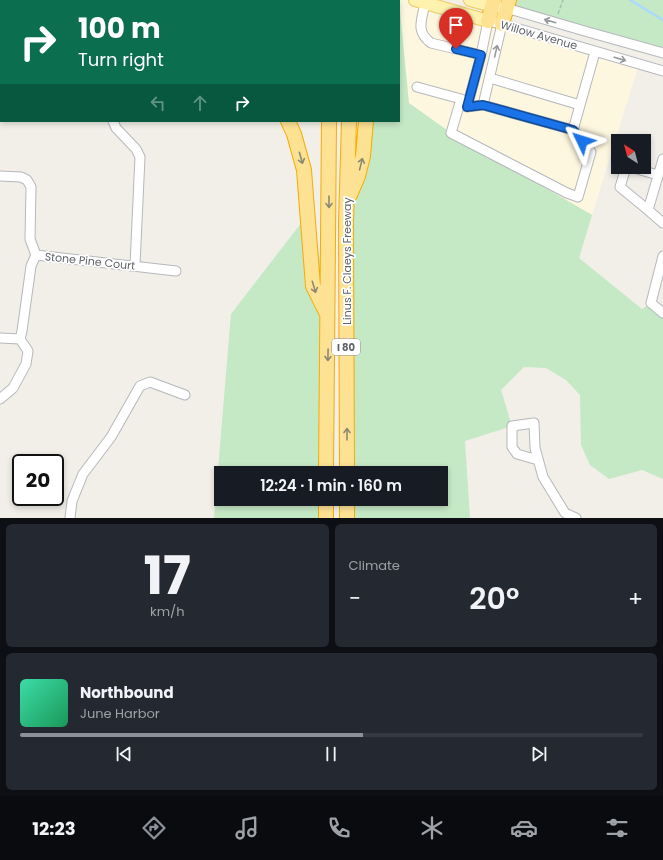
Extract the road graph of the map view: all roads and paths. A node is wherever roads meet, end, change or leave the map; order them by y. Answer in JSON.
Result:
{"nodes":[{"id":1,"x":470,"y":0,"type":"edge"},
{"id":2,"x":562,"y":0,"type":"edge"},
{"id":3,"x":420,"y":2,"type":"edge"},
{"id":4,"x":500,"y":4,"type":"edge"},
{"id":5,"x":488,"y":21,"type":"junction"},
{"id":6,"x":556,"y":23,"type":"junction"},
{"id":7,"x":502,"y":24,"type":"junction"},
{"id":8,"x":595,"y":52,"type":"junction"},
{"id":9,"x":663,"y":53,"type":"edge"},
{"id":10,"x":481,"y":55,"type":"junction"},
{"id":11,"x":663,"y":71,"type":"edge"},
{"id":12,"x":490,"y":78,"type":"junction"},
{"id":13,"x":417,"y":87,"type":"dead end"},
{"id":14,"x":461,"y":99,"type":"junction"},
{"id":15,"x":483,"y":105,"type":"junction"},
{"id":16,"x":580,"y":105,"type":"junction"},
{"id":17,"x":467,"y":107,"type":"junction"},
{"id":18,"x":113,"y":122,"type":"edge"},
{"id":19,"x":288,"y":122,"type":"edge"},
{"id":20,"x":329,"y":122,"type":"edge"},
{"id":21,"x":349,"y":122,"type":"edge"},
{"id":22,"x":366,"y":122,"type":"edge"},
{"id":23,"x":573,"y":130,"type":"junction"},
{"id":24,"x":663,"y":159,"type":"edge"},
{"id":25,"x":651,"y":173,"type":"edge"},
{"id":26,"x":624,"y":174,"type":"edge"},
{"id":27,"x":658,"y":175,"type":"junction"},
{"id":28,"x":0,"y":176,"type":"edge"},
{"id":29,"x":347,"y":201,"type":"junction"},
{"id":30,"x":648,"y":210,"type":"junction"},
{"id":31,"x":663,"y":223,"type":"edge"},
{"id":32,"x":36,"y":255,"type":"junction"},
{"id":33,"x":663,"y":256,"type":"edge"},
{"id":34,"x":135,"y":265,"type":"junction"},
{"id":35,"x":176,"y":271,"type":"dead end"},
{"id":36,"x":663,"y":313,"type":"edge"},
{"id":37,"x":328,"y":317,"type":"junction"},
{"id":38,"x":0,"y":338,"type":"edge"},
{"id":39,"x":20,"y":339,"type":"junction"},
{"id":40,"x":185,"y":394,"type":"dead end"},
{"id":41,"x":0,"y":400,"type":"edge"},
{"id":42,"x":538,"y":460,"type":"dead end"},
{"id":43,"x":326,"y":466,"type":"edge"},
{"id":44,"x":347,"y":466,"type":"edge"},
{"id":45,"x":326,"y":506,"type":"edge"},
{"id":46,"x":347,"y":506,"type":"edge"},
{"id":47,"x":563,"y":515,"type":"edge"},
{"id":48,"x":70,"y":518,"type":"edge"},
{"id":49,"x":326,"y":518,"type":"edge"},
{"id":50,"x":347,"y":518,"type":"edge"},
{"id":51,"x":576,"y":518,"type":"edge"}],
"edges":[{"from":1,"to":4,"type":"main road","name":"Willow Avenue"},
{"from":2,"to":6,"type":"path"},
{"from":3,"to":5,"type":"main road","name":"Willow Avenue"},
{"from":3,"to":10,"type":"street"},
{"from":4,"to":5,"type":"highway"},
{"from":6,"to":4,"type":"street","name":"Willow Avenue","one_way":true},
{"from":4,"to":7,"type":"highway"},
{"from":5,"to":7,"type":"street","name":"Willow Avenue"},
{"from":5,"to":10,"type":"street"},
{"from":6,"to":9,"type":"street","name":"Willow Avenue"},
{"from":7,"to":8,"type":"street","name":"Willow Avenue"},
{"from":12,"to":7,"type":"street","one_way":true},
{"from":8,"to":11,"type":"street","name":"Willow Avenue","one_way":true},
{"from":8,"to":16,"type":"street"},
{"from":10,"to":17,"type":"street"},
{"from":12,"to":15,"type":"street"},
{"from":12,"to":16,"type":"street"},
{"from":13,"to":14,"type":"street"},
{"from":14,"to":17,"type":"street"},
{"from":14,"to":23,"type":"street"},
{"from":15,"to":17,"type":"street"},
{"from":15,"to":23,"type":"street"},
{"from":16,"to":23,"type":"street"},
{"from":18,"to":34,"type":"street"},
{"from":19,"to":37,"type":"highway","one_way":true},
{"from":20,"to":37,"type":"highway","name":"Linus F. Claeys Freeway","number":"I 80","one_way":true},
{"from":21,"to":29,"type":"highway","name":"Linus F. Claeys Freeway","number":"I 80"},
{"from":29,"to":22,"type":"highway","one_way":true},
{"from":24,"to":27,"type":"street"},
{"from":25,"to":27,"type":"street"},
{"from":26,"to":30,"type":"street"},
{"from":27,"to":30,"type":"street"},
{"from":28,"to":32,"type":"street","name":"Stone Pine Court"},
{"from":44,"to":29,"type":"highway","name":"Linus F. Claeys Freeway","number":"I 80","one_way":true},
{"from":30,"to":31,"type":"street"},
{"from":32,"to":34,"type":"street","name":"Stone Pine Court"},
{"from":32,"to":39,"type":"street"},
{"from":33,"to":36,"type":"street"},
{"from":34,"to":35,"type":"street","name":"Stone Pine Court"},
{"from":37,"to":43,"type":"highway","name":"Linus F. Claeys Freeway","number":"I 80","one_way":true},
{"from":38,"to":39,"type":"street"},
{"from":39,"to":41,"type":"street"},
{"from":40,"to":48,"type":"street"},
{"from":42,"to":47,"type":"street"},
{"from":45,"to":49,"type":"highway"},
{"from":46,"to":50,"type":"highway"},
{"from":47,"to":51,"type":"street"}]}
